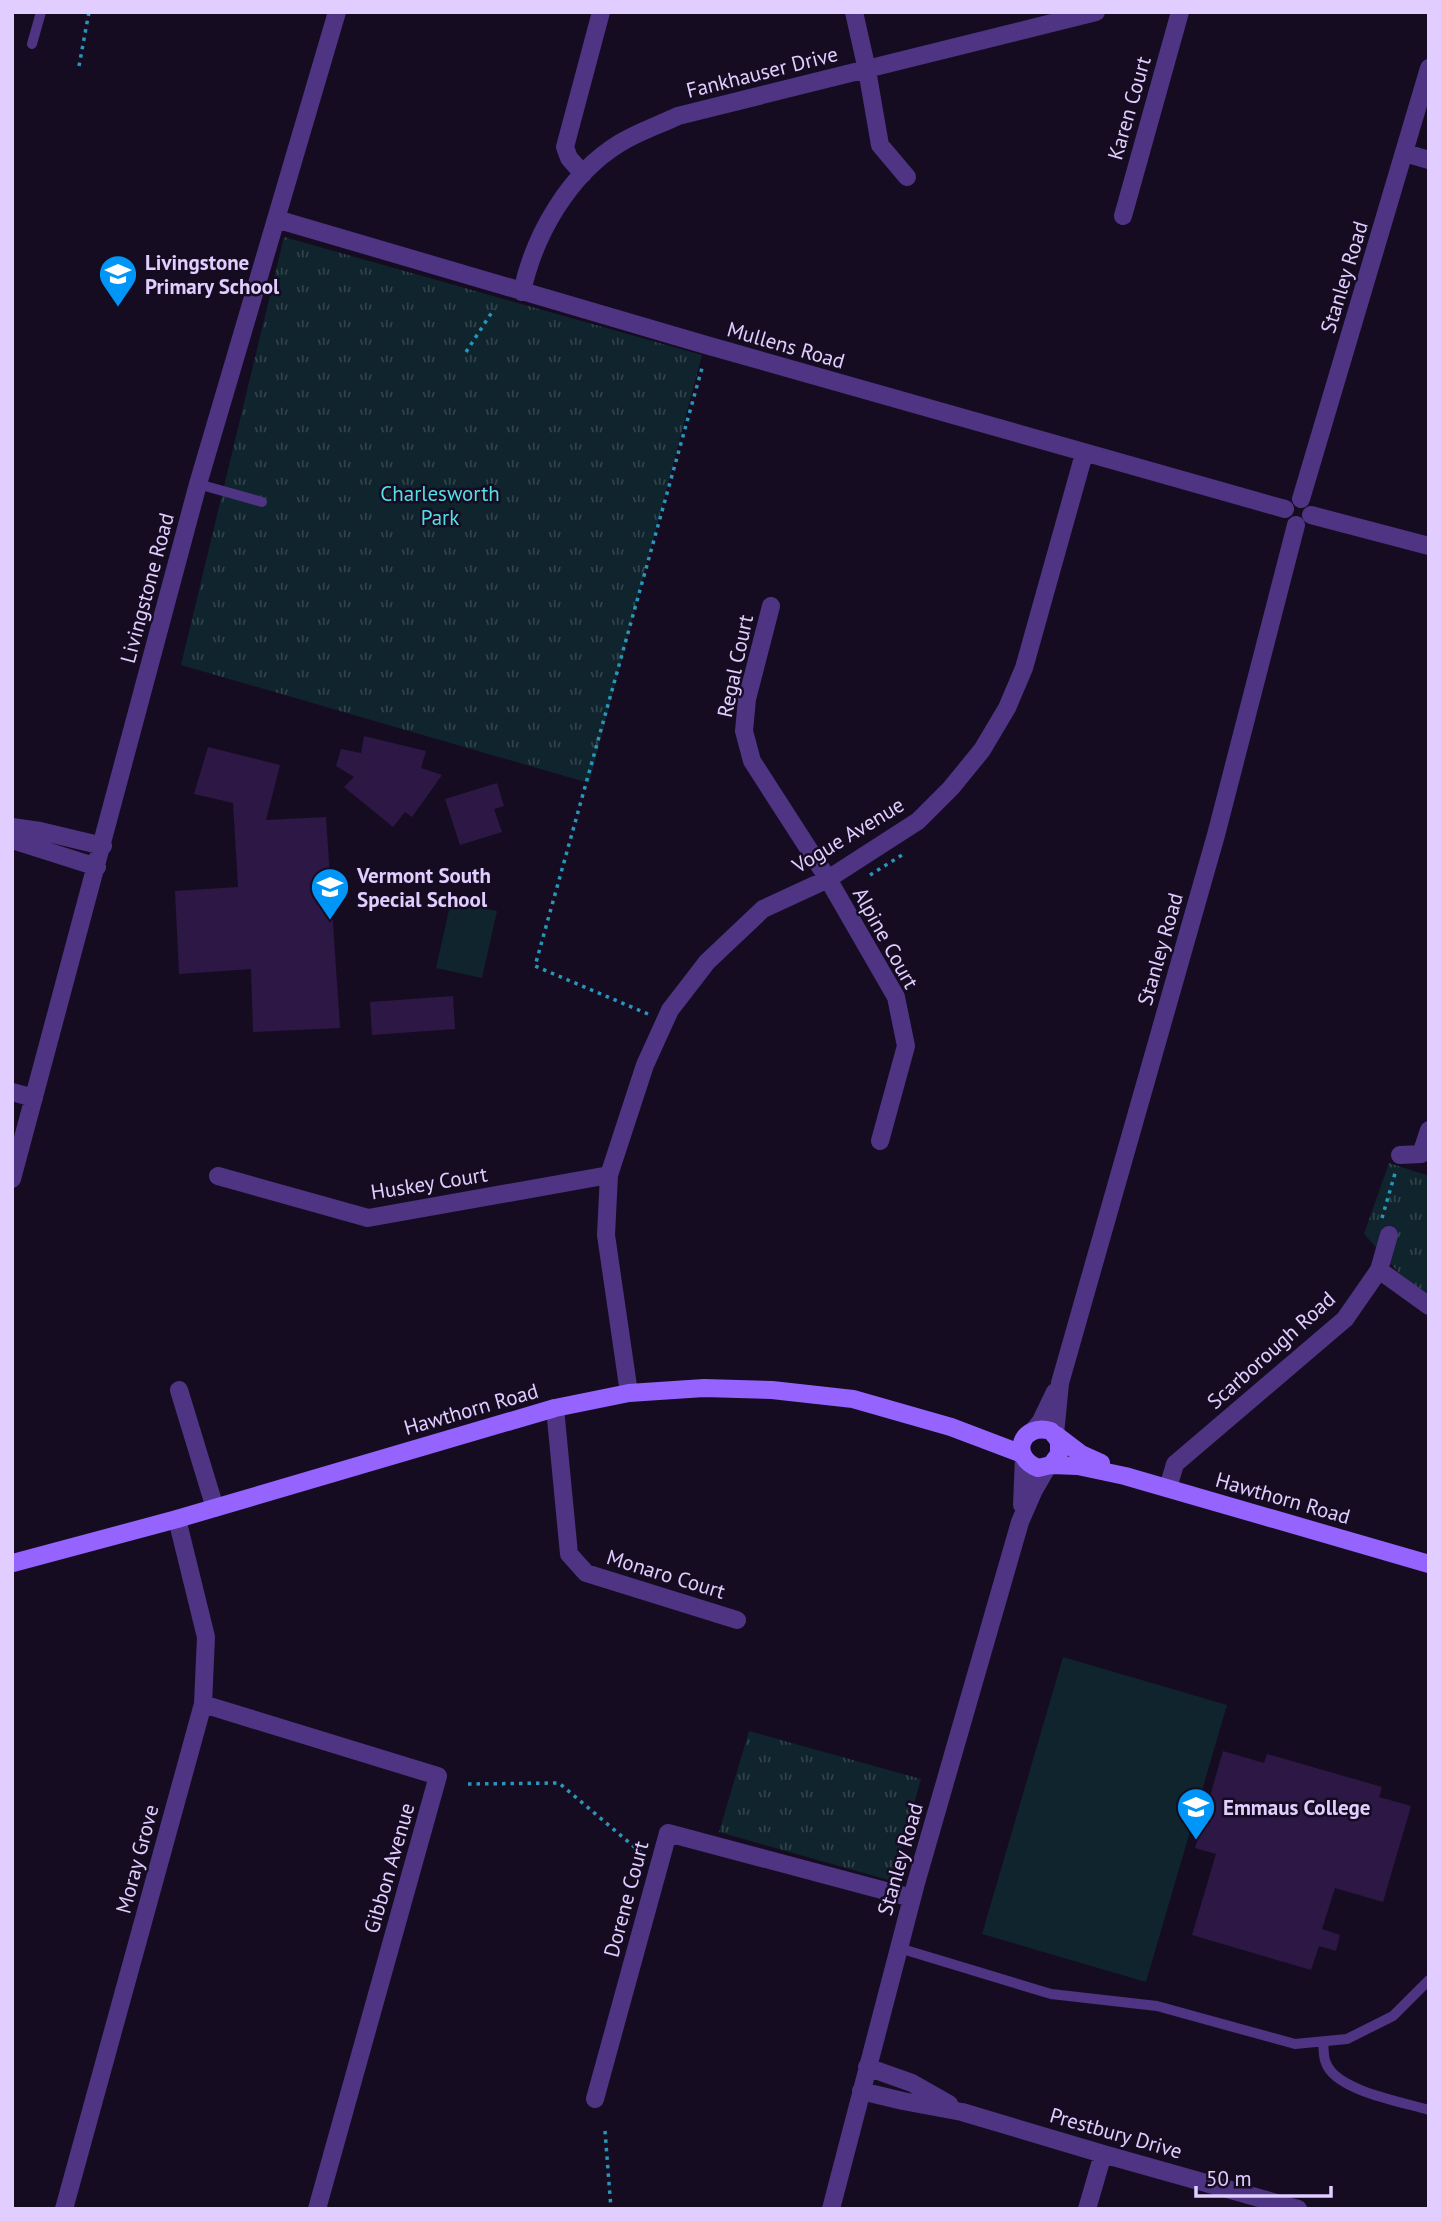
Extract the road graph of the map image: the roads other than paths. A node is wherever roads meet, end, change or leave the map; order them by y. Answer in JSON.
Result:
{"nodes":[{"id":1,"x":41,"y":12,"type":"edge"},
{"id":2,"x":337,"y":12,"type":"edge"},
{"id":3,"x":601,"y":12,"type":"edge"},
{"id":4,"x":854,"y":12,"type":"edge"},
{"id":5,"x":1096,"y":12,"type":"edge"},
{"id":6,"x":1180,"y":12,"type":"edge"},
{"id":7,"x":32,"y":44,"type":"dead end"},
{"id":8,"x":1429,"y":68,"type":"edge"},
{"id":9,"x":867,"y":70,"type":"junction"},
{"id":10,"x":1405,"y":153,"type":"junction"},
{"id":11,"x":1429,"y":160,"type":"edge"},
{"id":12,"x":583,"y":174,"type":"junction"},
{"id":13,"x":907,"y":177,"type":"dead end"},
{"id":14,"x":1123,"y":216,"type":"dead end"},
{"id":15,"x":276,"y":219,"type":"junction"},
{"id":16,"x":522,"y":292,"type":"junction"},
{"id":17,"x":1084,"y":454,"type":"junction"},
{"id":18,"x":198,"y":484,"type":"junction"},
{"id":19,"x":1301,"y":499,"type":"junction"},
{"id":20,"x":262,"y":502,"type":"dead end"},
{"id":21,"x":1285,"y":509,"type":"junction"},
{"id":22,"x":1311,"y":515,"type":"junction"},
{"id":23,"x":1296,"y":525,"type":"junction"},
{"id":24,"x":1429,"y":547,"type":"edge"},
{"id":25,"x":771,"y":606,"type":"dead end"},
{"id":26,"x":12,"y":827,"type":"edge"},
{"id":27,"x":12,"y":840,"type":"edge"},
{"id":28,"x":103,"y":846,"type":"junction"},
{"id":29,"x":97,"y":867,"type":"junction"},
{"id":30,"x":828,"y":879,"type":"junction"},
{"id":31,"x":12,"y":1092,"type":"edge"},
{"id":32,"x":34,"y":1098,"type":"junction"},
{"id":33,"x":1429,"y":1130,"type":"edge"},
{"id":34,"x":880,"y":1142,"type":"dead end"},
{"id":35,"x":1398,"y":1161,"type":"road end"},
{"id":36,"x":609,"y":1175,"type":"junction"},
{"id":37,"x":218,"y":1176,"type":"dead end"},
{"id":38,"x":12,"y":1179,"type":"edge"},
{"id":39,"x":1390,"y":1235,"type":"dead end"},
{"id":40,"x":1379,"y":1270,"type":"junction"},
{"id":41,"x":1429,"y":1306,"type":"edge"},
{"id":42,"x":1060,"y":1383,"type":"junction"},
{"id":43,"x":179,"y":1390,"type":"dead end"},
{"id":44,"x":629,"y":1393,"type":"junction"},
{"id":45,"x":555,"y":1408,"type":"junction"},
{"id":46,"x":951,"y":1427,"type":"junction"},
{"id":47,"x":1032,"y":1431,"type":"junction"},
{"id":48,"x":1055,"y":1435,"type":"junction"},
{"id":49,"x":1023,"y":1456,"type":"junction"},
{"id":50,"x":1050,"y":1465,"type":"junction"},
{"id":51,"x":1125,"y":1476,"type":"junction"},
{"id":52,"x":1168,"y":1488,"type":"junction"},
{"id":53,"x":215,"y":1508,"type":"junction"},
{"id":54,"x":177,"y":1519,"type":"junction"},
{"id":55,"x":1020,"y":1522,"type":"junction"},
{"id":56,"x":12,"y":1563,"type":"edge"},
{"id":57,"x":1429,"y":1564,"type":"edge"},
{"id":58,"x":12,"y":1577,"type":"edge"},
{"id":59,"x":737,"y":1620,"type":"dead end"},
{"id":60,"x":203,"y":1703,"type":"junction"},
{"id":61,"x":912,"y":1898,"type":"junction"},
{"id":62,"x":899,"y":1948,"type":"junction"},
{"id":63,"x":1429,"y":1980,"type":"edge"},
{"id":64,"x":1323,"y":2042,"type":"junction"},
{"id":65,"x":867,"y":2067,"type":"junction"},
{"id":66,"x":860,"y":2091,"type":"junction"},
{"id":67,"x":594,"y":2099,"type":"dead end"},
{"id":68,"x":1429,"y":2110,"type":"edge"},
{"id":69,"x":962,"y":2112,"type":"junction"},
{"id":70,"x":1103,"y":2154,"type":"junction"},
{"id":71,"x":64,"y":2209,"type":"edge"},
{"id":72,"x":317,"y":2209,"type":"edge"},
{"id":73,"x":831,"y":2209,"type":"edge"},
{"id":74,"x":1087,"y":2209,"type":"edge"},
{"id":75,"x":1298,"y":2209,"type":"edge"}],
"edges":[{"from":1,"to":7,"type":"lane"},
{"from":2,"to":15,"type":"street","name":"Livingstone Road"},
{"from":3,"to":12,"type":"street"},
{"from":4,"to":9,"type":"street"},
{"from":5,"to":9,"type":"street","name":"Fankhauser Drive"},
{"from":6,"to":14,"type":"street","name":"Karen Court"},
{"from":8,"to":10,"type":"street","name":"Stanley Road"},
{"from":9,"to":12,"type":"street","name":"Fankhauser Drive"},
{"from":9,"to":13,"type":"street"},
{"from":10,"to":11,"type":"street"},
{"from":10,"to":19,"type":"street","name":"Stanley Road"},
{"from":12,"to":16,"type":"street","name":"Fankhauser Drive"},
{"from":15,"to":16,"type":"street","name":"Mullens Road"},
{"from":15,"to":18,"type":"street","name":"Livingstone Road"},
{"from":16,"to":17,"type":"street","name":"Mullens Road"},
{"from":17,"to":21,"type":"street","name":"Mullens Road"},
{"from":17,"to":30,"type":"street","name":"Vogue Avenue"},
{"from":18,"to":20,"type":"lane"},
{"from":18,"to":28,"type":"street","name":"Livingstone Road"},
{"from":19,"to":21,"type":"street"},
{"from":19,"to":22,"type":"street"},
{"from":21,"to":23,"type":"street"},
{"from":22,"to":23,"type":"street"},
{"from":22,"to":24,"type":"street"},
{"from":23,"to":42,"type":"street","name":"Stanley Road"},
{"from":25,"to":30,"type":"street","name":"Regal Court"},
{"from":26,"to":28,"type":"street"},
{"from":27,"to":29,"type":"street"},
{"from":28,"to":29,"type":"street","name":"Livingstone Road"},
{"from":29,"to":32,"type":"street","name":"Livingstone Road"},
{"from":30,"to":34,"type":"street","name":"Alpine Court"},
{"from":30,"to":36,"type":"street","name":"Vogue Avenue"},
{"from":31,"to":32,"type":"street"},
{"from":32,"to":38,"type":"street","name":"Livingstone Road"},
{"from":33,"to":35,"type":"street"},
{"from":36,"to":37,"type":"street","name":"Huskey Court"},
{"from":36,"to":44,"type":"street","name":"Vogue Avenue"},
{"from":39,"to":40,"type":"street","name":"Scarborough Road"},
{"from":40,"to":41,"type":"street"},
{"from":40,"to":52,"type":"street","name":"Scarborough Road"},
{"from":42,"to":47,"type":"street","name":"Stanley Road"},
{"from":42,"to":48,"type":"street","name":"Stanley Road"},
{"from":43,"to":53,"type":"street"},
{"from":44,"to":45,"type":"main road","name":"Hawthorn Road"},
{"from":44,"to":46,"type":"main road","name":"Hawthorn Road"},
{"from":45,"to":53,"type":"main road","name":"Hawthorn Road"},
{"from":45,"to":59,"type":"street","name":"Monaro Court"},
{"from":46,"to":47,"type":"main road","name":"Hawthorn Road"},
{"from":46,"to":49,"type":"main road","name":"Hawthorn Road"},
{"from":47,"to":48,"type":"main road"},
{"from":47,"to":49,"type":"main road"},
{"from":48,"to":50,"type":"main road"},
{"from":48,"to":51,"type":"main road","name":"Hawthorn Road"},
{"from":49,"to":50,"type":"main road"},
{"from":49,"to":55,"type":"street","name":"Stanley Road"},
{"from":50,"to":51,"type":"main road","name":"Hawthorn Road"},
{"from":50,"to":55,"type":"street","name":"Stanley Road"},
{"from":51,"to":52,"type":"main road","name":"Hawthorn Road"},
{"from":52,"to":57,"type":"main road","name":"Hawthorn Road"},
{"from":53,"to":54,"type":"main road","name":"Hawthorn Road"},
{"from":54,"to":56,"type":"main road","name":"Hawthorn Road"},
{"from":54,"to":60,"type":"street","name":"Moray Grove"},
{"from":55,"to":61,"type":"street","name":"Stanley Road"},
{"from":56,"to":58,"type":"main road"},
{"from":60,"to":71,"type":"street","name":"Moray Grove"},
{"from":60,"to":72,"type":"street","name":"Gibbon Avenue"},
{"from":61,"to":62,"type":"street","name":"Stanley Road"},
{"from":61,"to":67,"type":"street","name":"Dorene Court"},
{"from":62,"to":64,"type":"lane"},
{"from":62,"to":65,"type":"street","name":"Stanley Road"},
{"from":63,"to":64,"type":"lane"},
{"from":64,"to":68,"type":"lane"},
{"from":65,"to":66,"type":"street","name":"Stanley Road"},
{"from":65,"to":69,"type":"street","name":"Prestbury Drive"},
{"from":66,"to":69,"type":"street","name":"Prestbury Drive"},
{"from":66,"to":73,"type":"street","name":"Stanley Road"},
{"from":69,"to":70,"type":"street","name":"Prestbury Drive"},
{"from":70,"to":74,"type":"street"},
{"from":70,"to":75,"type":"street","name":"Prestbury Drive"}]}
